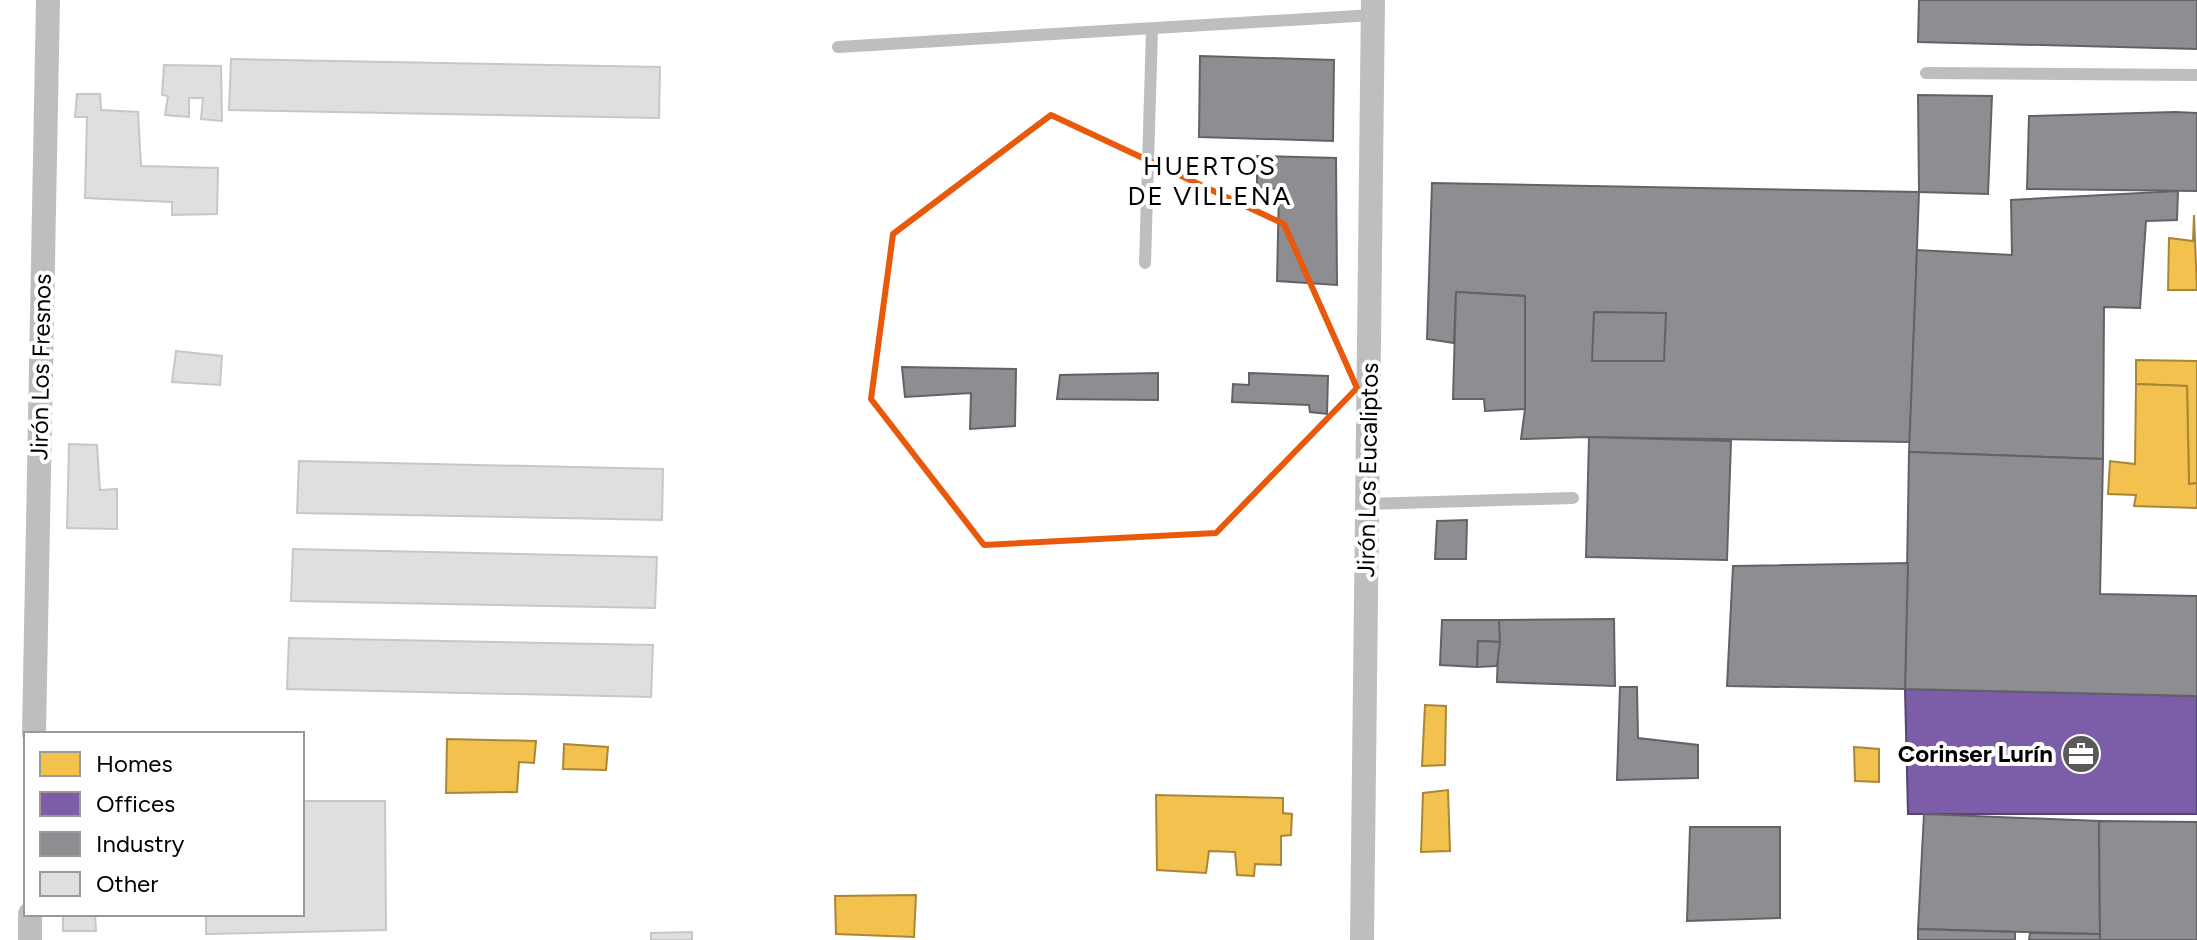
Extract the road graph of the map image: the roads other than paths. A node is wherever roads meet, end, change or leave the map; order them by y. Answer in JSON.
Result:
{"nodes":[{"id":1,"x":48,"y":0,"type":"edge"},
{"id":2,"x":1373,"y":7,"type":"edge"},
{"id":3,"x":1152,"y":30,"type":"junction"},
{"id":4,"x":838,"y":47,"type":"dead end"},
{"id":5,"x":1926,"y":73,"type":"dead end"},
{"id":6,"x":2197,"y":75,"type":"edge"},
{"id":7,"x":1145,"y":263,"type":"dead end"},
{"id":8,"x":1573,"y":498,"type":"dead end"},
{"id":9,"x":1367,"y":504,"type":"junction"},
{"id":10,"x":34,"y":732,"type":"edge"},
{"id":11,"x":30,"y":916,"type":"edge"},
{"id":12,"x":30,"y":940,"type":"edge"},
{"id":13,"x":1362,"y":940,"type":"edge"}],
"edges":[{"from":1,"to":10,"type":"street","name":"Jirón Los Fresnos"},
{"from":2,"to":3,"type":"lane"},
{"from":2,"to":9,"type":"street","name":"Jirón Los Eucaliptos"},
{"from":3,"to":4,"type":"lane"},
{"from":3,"to":7,"type":"lane"},
{"from":5,"to":6,"type":"lane"},
{"from":8,"to":9,"type":"lane"},
{"from":9,"to":13,"type":"street","name":"Jirón Los Eucaliptos"},
{"from":11,"to":12,"type":"street"}]}
